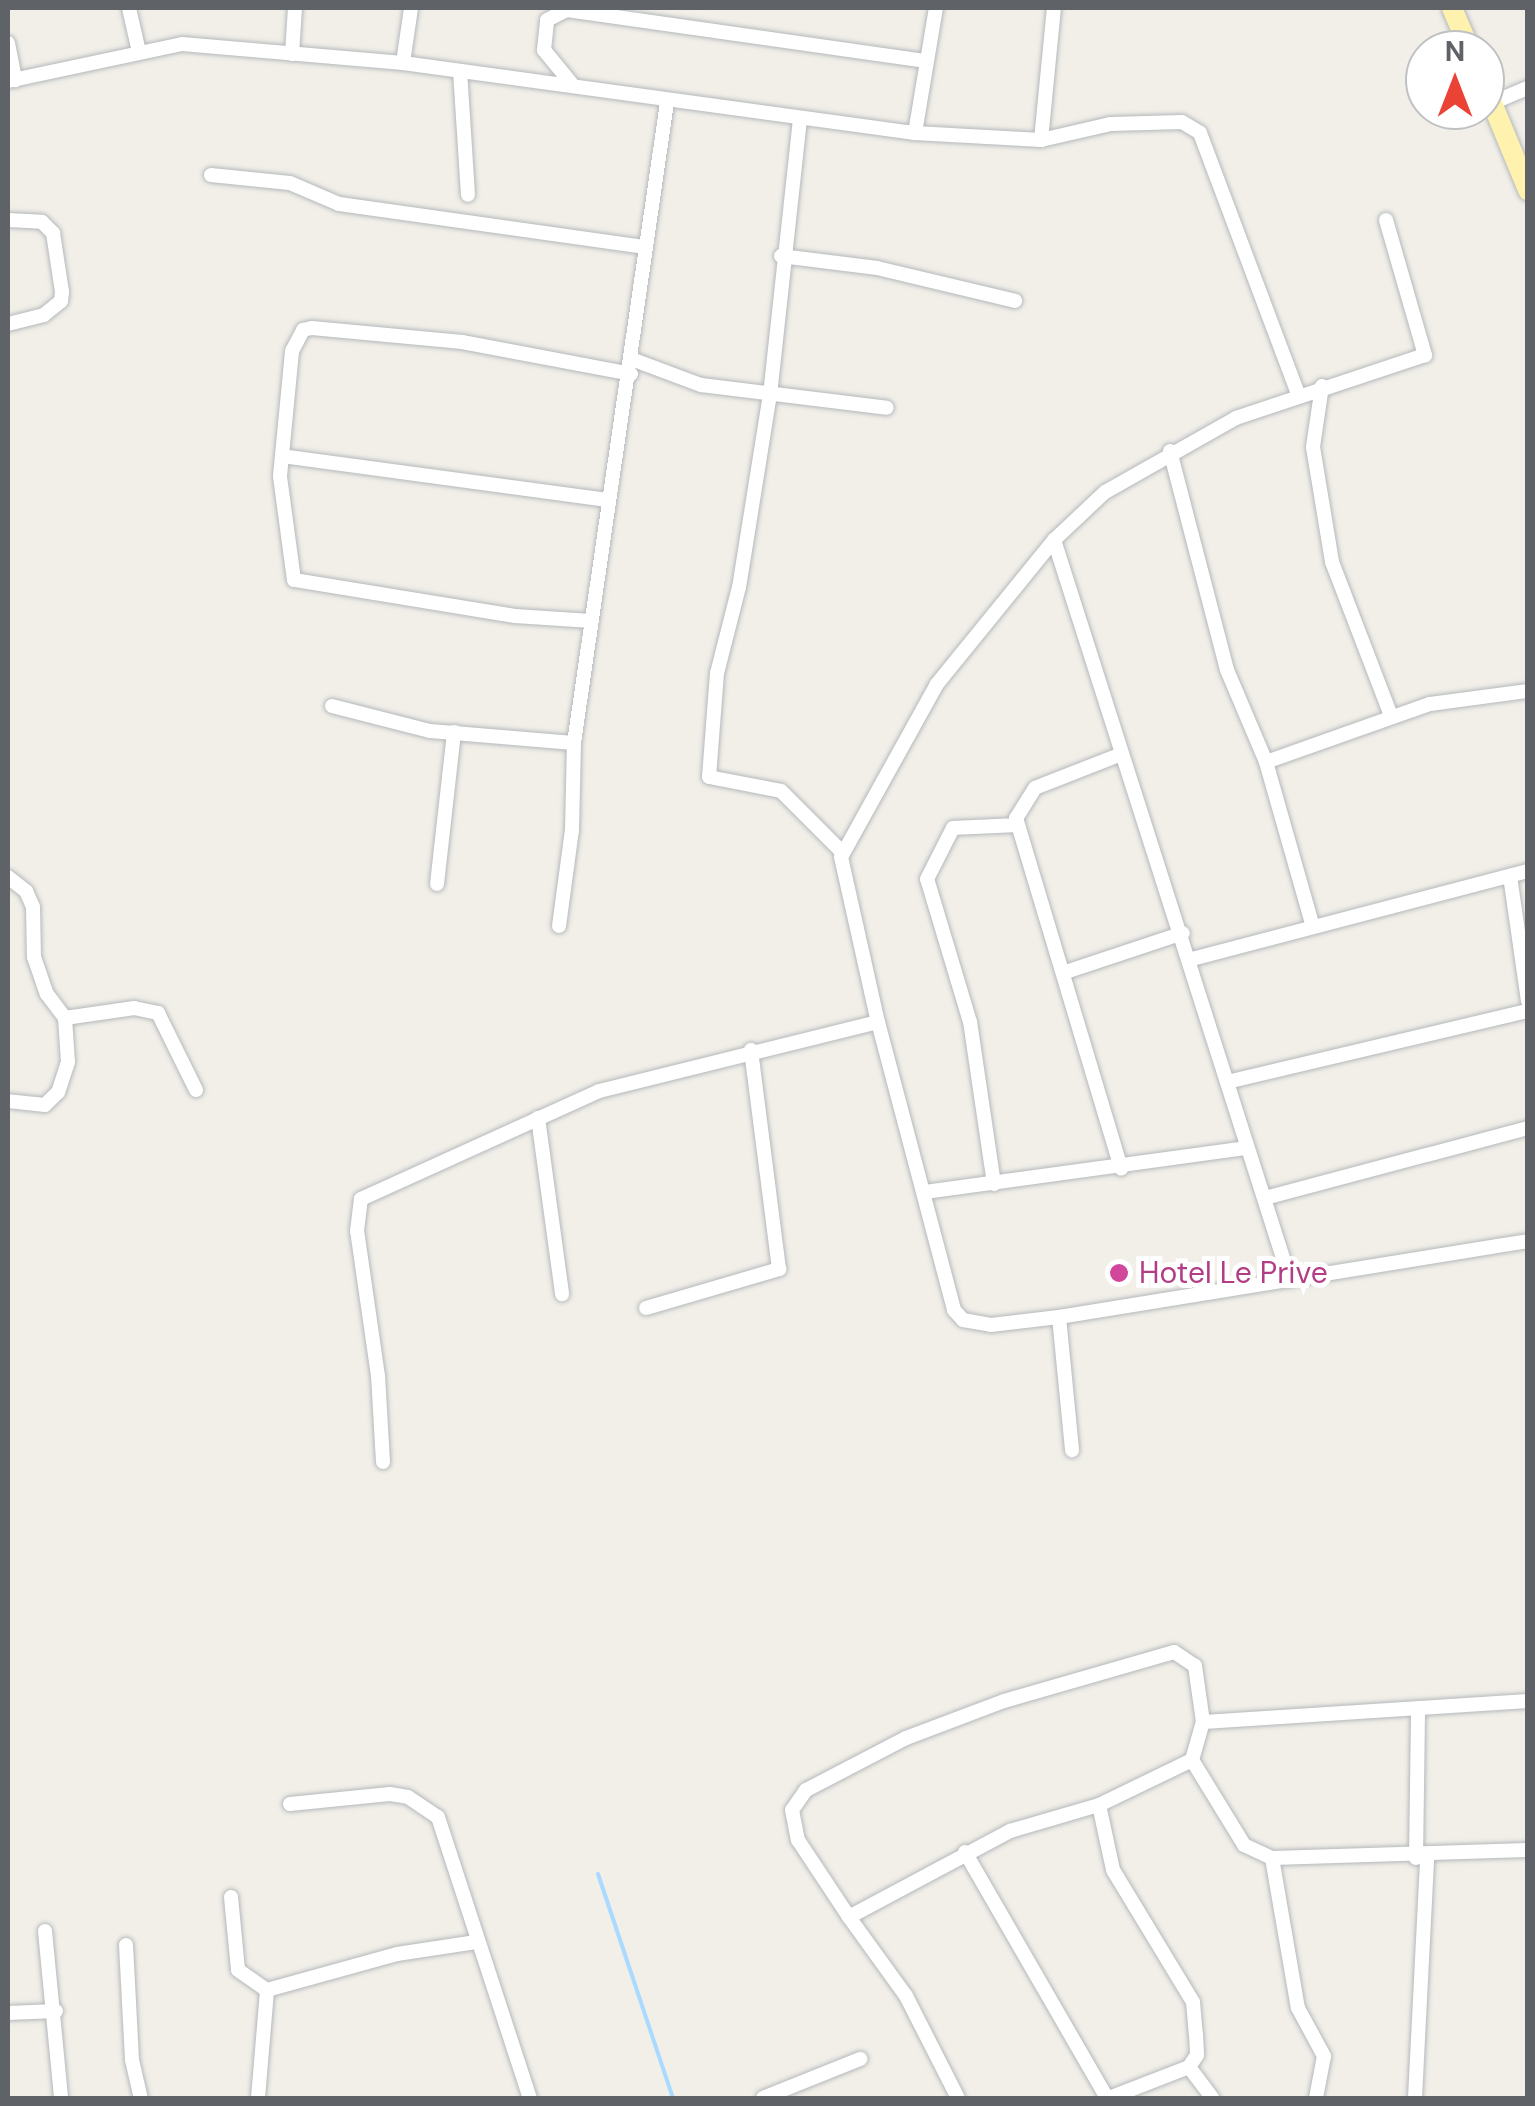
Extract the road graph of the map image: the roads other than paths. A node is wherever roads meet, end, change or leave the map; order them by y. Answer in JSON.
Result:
{"nodes":[{"id":1,"x":129,"y":8,"type":"edge"},
{"id":2,"x":295,"y":8,"type":"edge"},
{"id":3,"x":411,"y":8,"type":"edge"},
{"id":4,"x":936,"y":8,"type":"edge"},
{"id":5,"x":1054,"y":8,"type":"edge"},
{"id":6,"x":8,"y":43,"type":"edge"},
{"id":7,"x":139,"y":52,"type":"junction"},
{"id":8,"x":292,"y":54,"type":"junction"},
{"id":9,"x":926,"y":61,"type":"junction"},
{"id":10,"x":403,"y":63,"type":"junction"},
{"id":11,"x":460,"y":71,"type":"junction"},
{"id":12,"x":11,"y":81,"type":"edge"},
{"id":13,"x":573,"y":85,"type":"junction"},
{"id":14,"x":668,"y":102,"type":"junction"},
{"id":15,"x":800,"y":118,"type":"junction"},
{"id":16,"x":1503,"y":130,"type":"edge"},
{"id":17,"x":915,"y":133,"type":"junction"},
{"id":18,"x":1041,"y":140,"type":"junction"},
{"id":19,"x":211,"y":175,"type":"dead end"},
{"id":20,"x":1528,"y":190,"type":"edge"},
{"id":21,"x":468,"y":196,"type":"dead end"},
{"id":22,"x":8,"y":220,"type":"edge"},
{"id":23,"x":1386,"y":220,"type":"dead end"},
{"id":24,"x":644,"y":247,"type":"junction"},
{"id":25,"x":780,"y":256,"type":"junction"},
{"id":26,"x":1015,"y":301,"type":"dead end"},
{"id":27,"x":8,"y":324,"type":"edge"},
{"id":28,"x":633,"y":367,"type":"junction"},
{"id":29,"x":1322,"y":386,"type":"junction"},
{"id":30,"x":770,"y":394,"type":"junction"},
{"id":31,"x":1298,"y":394,"type":"junction"},
{"id":32,"x":887,"y":408,"type":"dead end"},
{"id":33,"x":1170,"y":451,"type":"junction"},
{"id":34,"x":282,"y":456,"type":"junction"},
{"id":35,"x":608,"y":500,"type":"junction"},
{"id":36,"x":1054,"y":540,"type":"junction"},
{"id":37,"x":590,"y":621,"type":"junction"},
{"id":38,"x":1528,"y":691,"type":"edge"},
{"id":39,"x":332,"y":706,"type":"dead end"},
{"id":40,"x":1391,"y":716,"type":"junction"},
{"id":41,"x":454,"y":732,"type":"junction"},
{"id":42,"x":574,"y":744,"type":"junction"},
{"id":43,"x":1119,"y":755,"type":"junction"},
{"id":44,"x":1266,"y":762,"type":"junction"},
{"id":45,"x":1017,"y":824,"type":"junction"},
{"id":46,"x":842,"y":852,"type":"junction"},
{"id":47,"x":1528,"y":871,"type":"edge"},
{"id":48,"x":1510,"y":876,"type":"junction"},
{"id":49,"x":8,"y":877,"type":"edge"},
{"id":50,"x":437,"y":884,"type":"dead end"},
{"id":51,"x":1312,"y":924,"type":"junction"},
{"id":52,"x":559,"y":926,"type":"dead end"},
{"id":53,"x":1183,"y":932,"type":"junction"},
{"id":54,"x":1192,"y":959,"type":"junction"},
{"id":55,"x":1066,"y":972,"type":"junction"},
{"id":56,"x":1528,"y":1001,"type":"edge"},
{"id":57,"x":1528,"y":1011,"type":"edge"},
{"id":58,"x":64,"y":1018,"type":"junction"},
{"id":59,"x":878,"y":1022,"type":"junction"},
{"id":60,"x":751,"y":1050,"type":"junction"},
{"id":61,"x":1227,"y":1082,"type":"junction"},
{"id":62,"x":196,"y":1090,"type":"dead end"},
{"id":63,"x":8,"y":1102,"type":"edge"},
{"id":64,"x":538,"y":1118,"type":"junction"},
{"id":65,"x":1528,"y":1128,"type":"edge"},
{"id":66,"x":1248,"y":1148,"type":"junction"},
{"id":67,"x":1121,"y":1169,"type":"junction"},
{"id":68,"x":994,"y":1184,"type":"junction"},
{"id":69,"x":925,"y":1192,"type":"junction"},
{"id":70,"x":1265,"y":1198,"type":"junction"},
{"id":71,"x":1528,"y":1241,"type":"edge"},
{"id":72,"x":1290,"y":1280,"type":"junction"},
{"id":73,"x":562,"y":1294,"type":"dead end"},
{"id":74,"x":646,"y":1308,"type":"dead end"},
{"id":75,"x":1058,"y":1317,"type":"junction"},
{"id":76,"x":1072,"y":1450,"type":"dead end"},
{"id":77,"x":383,"y":1462,"type":"dead end"},
{"id":78,"x":1528,"y":1701,"type":"edge"},
{"id":79,"x":1418,"y":1708,"type":"junction"},
{"id":80,"x":1203,"y":1722,"type":"junction"},
{"id":81,"x":1192,"y":1760,"type":"junction"},
{"id":82,"x":290,"y":1804,"type":"dead end"},
{"id":83,"x":1098,"y":1806,"type":"junction"},
{"id":84,"x":1528,"y":1850,"type":"edge"},
{"id":85,"x":964,"y":1852,"type":"junction"},
{"id":86,"x":1272,"y":1858,"type":"junction"},
{"id":87,"x":1422,"y":1858,"type":"junction"},
{"id":88,"x":231,"y":1897,"type":"dead end"},
{"id":89,"x":849,"y":1917,"type":"junction"},
{"id":90,"x":46,"y":1931,"type":"dead end"},
{"id":91,"x":476,"y":1942,"type":"junction"},
{"id":92,"x":126,"y":1945,"type":"dead end"},
{"id":93,"x":267,"y":1990,"type":"junction"},
{"id":94,"x":56,"y":2011,"type":"junction"},
{"id":95,"x":8,"y":2013,"type":"edge"},
{"id":96,"x":860,"y":2059,"type":"dead end"},
{"id":97,"x":1189,"y":2067,"type":"junction"},
{"id":98,"x":785,"y":2095,"type":"edge"},
{"id":99,"x":1116,"y":2097,"type":"edge"},
{"id":100,"x":62,"y":2098,"type":"edge"},
{"id":101,"x":141,"y":2098,"type":"edge"},
{"id":102,"x":258,"y":2098,"type":"edge"},
{"id":103,"x":530,"y":2098,"type":"edge"},
{"id":104,"x":763,"y":2098,"type":"edge"},
{"id":105,"x":958,"y":2098,"type":"edge"},
{"id":106,"x":1212,"y":2098,"type":"edge"},
{"id":107,"x":1316,"y":2098,"type":"edge"},
{"id":108,"x":1415,"y":2098,"type":"edge"}],
"edges":[{"from":1,"to":7,"type":"street"},
{"from":2,"to":8,"type":"street"},
{"from":3,"to":10,"type":"street"},
{"from":4,"to":9,"type":"street"},
{"from":5,"to":18,"type":"street"},
{"from":6,"to":12,"type":"street"},
{"from":7,"to":8,"type":"street"},
{"from":7,"to":12,"type":"street"},
{"from":8,"to":10,"type":"street"},
{"from":9,"to":13,"type":"street"},
{"from":9,"to":17,"type":"street"},
{"from":10,"to":11,"type":"street"},
{"from":11,"to":13,"type":"street"},
{"from":11,"to":21,"type":"street"},
{"from":13,"to":14,"type":"street"},
{"from":14,"to":15,"type":"street"},
{"from":14,"to":24,"type":"street"},
{"from":15,"to":17,"type":"street"},
{"from":15,"to":25,"type":"street"},
{"from":16,"to":20,"type":"main road"},
{"from":17,"to":18,"type":"street"},
{"from":18,"to":31,"type":"street"},
{"from":19,"to":24,"type":"street"},
{"from":22,"to":27,"type":"street"},
{"from":23,"to":29,"type":"street"},
{"from":24,"to":28,"type":"street"},
{"from":25,"to":26,"type":"street"},
{"from":25,"to":30,"type":"street"},
{"from":28,"to":30,"type":"street"},
{"from":28,"to":34,"type":"street"},
{"from":28,"to":35,"type":"street"},
{"from":29,"to":31,"type":"street"},
{"from":29,"to":40,"type":"street"},
{"from":30,"to":32,"type":"street"},
{"from":30,"to":46,"type":"street"},
{"from":31,"to":33,"type":"street"},
{"from":33,"to":36,"type":"street"},
{"from":33,"to":44,"type":"street"},
{"from":34,"to":35,"type":"street"},
{"from":34,"to":37,"type":"street"},
{"from":35,"to":37,"type":"street"},
{"from":36,"to":43,"type":"street"},
{"from":36,"to":46,"type":"street"},
{"from":37,"to":42,"type":"street"},
{"from":38,"to":40,"type":"street"},
{"from":39,"to":41,"type":"street"},
{"from":40,"to":44,"type":"street"},
{"from":41,"to":42,"type":"street"},
{"from":41,"to":50,"type":"street"},
{"from":42,"to":52,"type":"street"},
{"from":43,"to":45,"type":"street"},
{"from":43,"to":53,"type":"street"},
{"from":44,"to":51,"type":"street"},
{"from":45,"to":55,"type":"street"},
{"from":45,"to":68,"type":"street"},
{"from":46,"to":59,"type":"street"},
{"from":47,"to":48,"type":"street"},
{"from":48,"to":51,"type":"street"},
{"from":48,"to":56,"type":"street"},
{"from":49,"to":58,"type":"street"},
{"from":51,"to":54,"type":"street"},
{"from":53,"to":54,"type":"street"},
{"from":53,"to":55,"type":"street"},
{"from":54,"to":61,"type":"street"},
{"from":55,"to":67,"type":"street"},
{"from":57,"to":61,"type":"street"},
{"from":58,"to":62,"type":"street"},
{"from":58,"to":63,"type":"street"},
{"from":59,"to":60,"type":"street"},
{"from":59,"to":69,"type":"street"},
{"from":60,"to":64,"type":"street"},
{"from":60,"to":74,"type":"street"},
{"from":61,"to":66,"type":"street"},
{"from":64,"to":73,"type":"street"},
{"from":64,"to":77,"type":"street"},
{"from":65,"to":70,"type":"street"},
{"from":66,"to":67,"type":"street"},
{"from":66,"to":70,"type":"street"},
{"from":67,"to":68,"type":"street"},
{"from":68,"to":69,"type":"street"},
{"from":69,"to":75,"type":"street"},
{"from":70,"to":72,"type":"street"},
{"from":71,"to":72,"type":"street"},
{"from":72,"to":75,"type":"street"},
{"from":75,"to":76,"type":"street"},
{"from":78,"to":79,"type":"street"},
{"from":79,"to":80,"type":"street"},
{"from":79,"to":87,"type":"street"},
{"from":80,"to":81,"type":"street"},
{"from":80,"to":89,"type":"street"},
{"from":81,"to":83,"type":"street"},
{"from":81,"to":86,"type":"street"},
{"from":82,"to":91,"type":"street"},
{"from":83,"to":85,"type":"street"},
{"from":83,"to":97,"type":"street"},
{"from":84,"to":87,"type":"street"},
{"from":85,"to":89,"type":"street"},
{"from":85,"to":99,"type":"street"},
{"from":86,"to":87,"type":"street"},
{"from":86,"to":107,"type":"street"},
{"from":87,"to":108,"type":"street"},
{"from":88,"to":93,"type":"street"},
{"from":89,"to":105,"type":"street"},
{"from":90,"to":94,"type":"street"},
{"from":91,"to":93,"type":"street"},
{"from":91,"to":103,"type":"street"},
{"from":92,"to":101,"type":"street"},
{"from":93,"to":102,"type":"street"},
{"from":94,"to":95,"type":"street"},
{"from":94,"to":100,"type":"street"},
{"from":96,"to":98,"type":"street"},
{"from":97,"to":99,"type":"street"},
{"from":97,"to":106,"type":"street"},
{"from":98,"to":104,"type":"street"}]}
